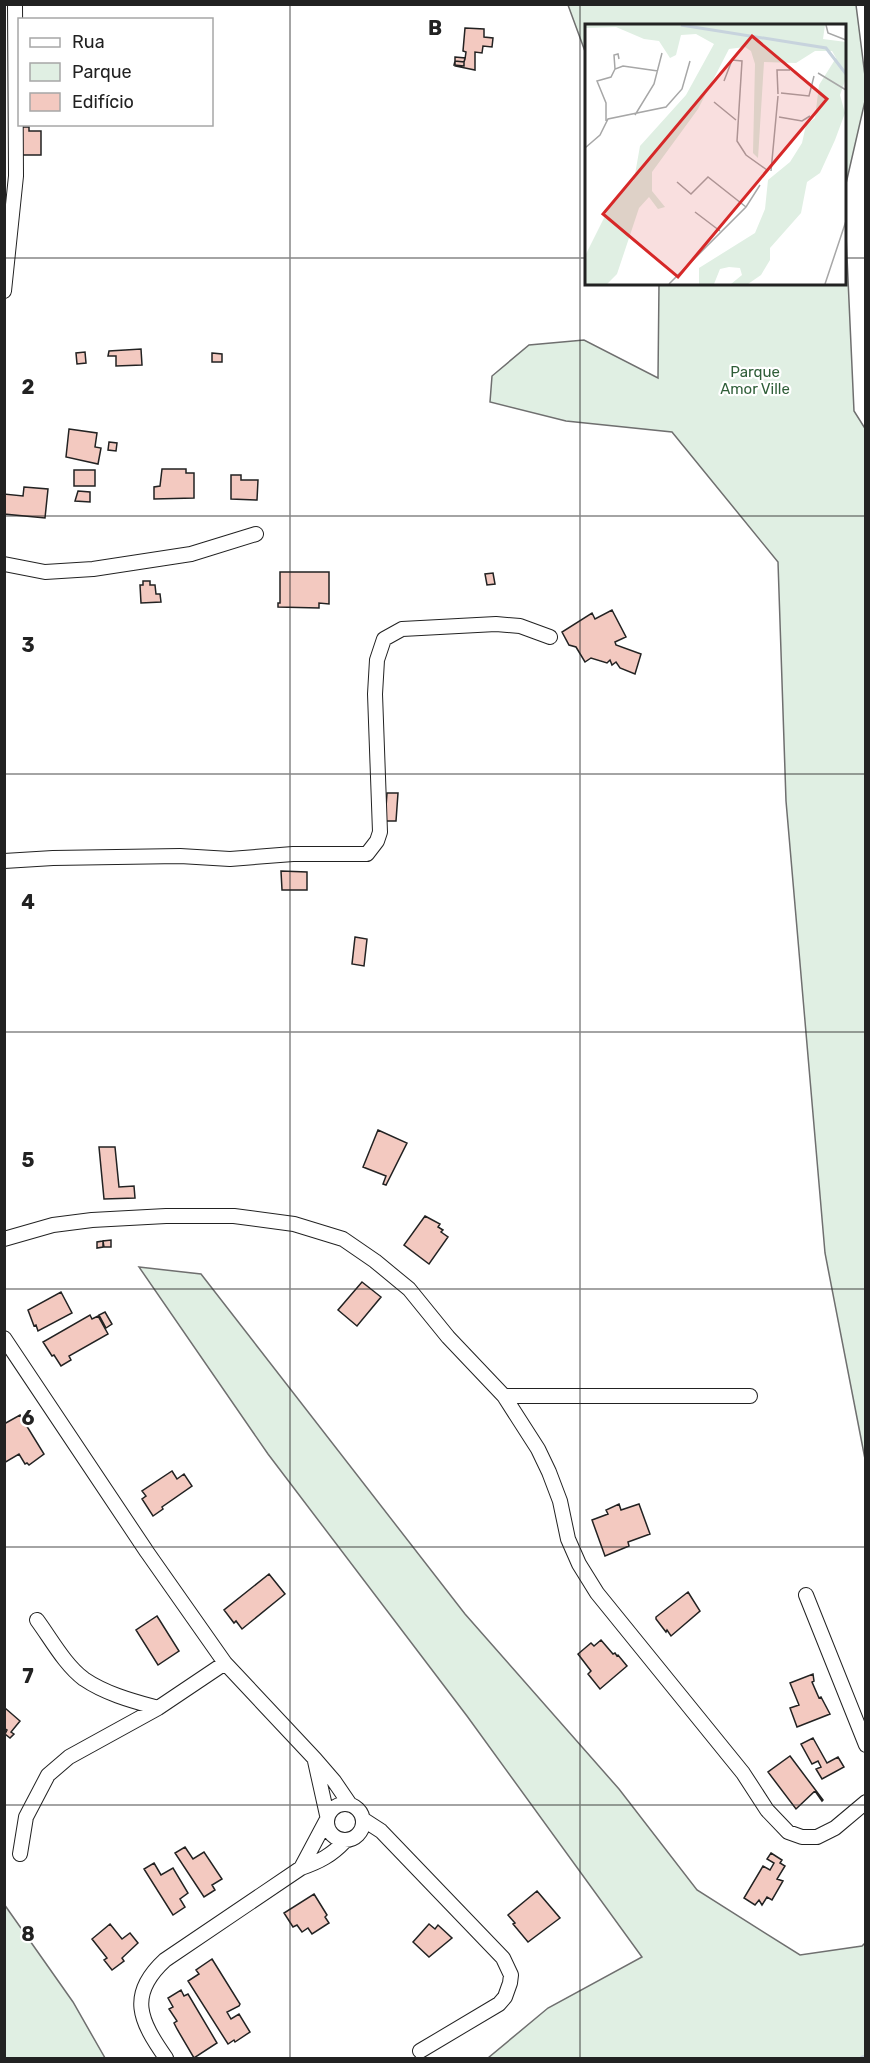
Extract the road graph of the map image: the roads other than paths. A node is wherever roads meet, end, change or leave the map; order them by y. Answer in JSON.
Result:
{"nodes":[{"id":1,"x":15,"y":4,"type":"edge"},
{"id":2,"x":4,"y":291,"type":"edge"},
{"id":3,"x":256,"y":534,"type":"dead end"},
{"id":4,"x":4,"y":564,"type":"edge"},
{"id":5,"x":550,"y":637,"type":"dead end"},
{"id":6,"x":4,"y":861,"type":"edge"},
{"id":7,"x":4,"y":1242,"type":"edge"},
{"id":8,"x":4,"y":1338,"type":"edge"},
{"id":9,"x":504,"y":1396,"type":"junction"},
{"id":10,"x":750,"y":1396,"type":"dead end"},
{"id":11,"x":806,"y":1595,"type":"dead end"},
{"id":12,"x":38,"y":1620,"type":"dead end"},
{"id":13,"x":225,"y":1664,"type":"junction"},
{"id":14,"x":158,"y":1708,"type":"junction"},
{"id":15,"x":866,"y":1745,"type":"edge"},
{"id":16,"x":315,"y":1759,"type":"junction"},
{"id":17,"x":866,"y":1802,"type":"edge"},
{"id":18,"x":349,"y":1803,"type":"junction"},
{"id":19,"x":327,"y":1818,"type":"junction"},
{"id":20,"x":364,"y":1820,"type":"junction"},
{"id":21,"x":350,"y":1839,"type":"junction"},
{"id":22,"x":388,"y":1839,"type":"junction"},
{"id":23,"x":20,"y":1854,"type":"dead end"},
{"id":24,"x":301,"y":1868,"type":"junction"},
{"id":25,"x":420,"y":2051,"type":"dead end"},
{"id":26,"x":166,"y":2058,"type":"edge"}],
"edges":[{"from":1,"to":2,"type":"street"},
{"from":3,"to":4,"type":"street"},
{"from":5,"to":6,"type":"street"},
{"from":7,"to":9,"type":"street"},
{"from":8,"to":13,"type":"street"},
{"from":9,"to":10,"type":"street"},
{"from":9,"to":17,"type":"street"},
{"from":11,"to":15,"type":"street"},
{"from":12,"to":14,"type":"street"},
{"from":13,"to":14,"type":"street"},
{"from":13,"to":16,"type":"street"},
{"from":14,"to":23,"type":"street"},
{"from":16,"to":18,"type":"street"},
{"from":16,"to":19,"type":"street"},
{"from":18,"to":19,"type":"street"},
{"from":18,"to":20,"type":"street"},
{"from":19,"to":21,"type":"street"},
{"from":19,"to":24,"type":"street"},
{"from":20,"to":21,"type":"street"},
{"from":20,"to":22,"type":"street"},
{"from":21,"to":22,"type":"street"},
{"from":21,"to":24,"type":"street"},
{"from":22,"to":25,"type":"street"},
{"from":24,"to":26,"type":"street"}]}
